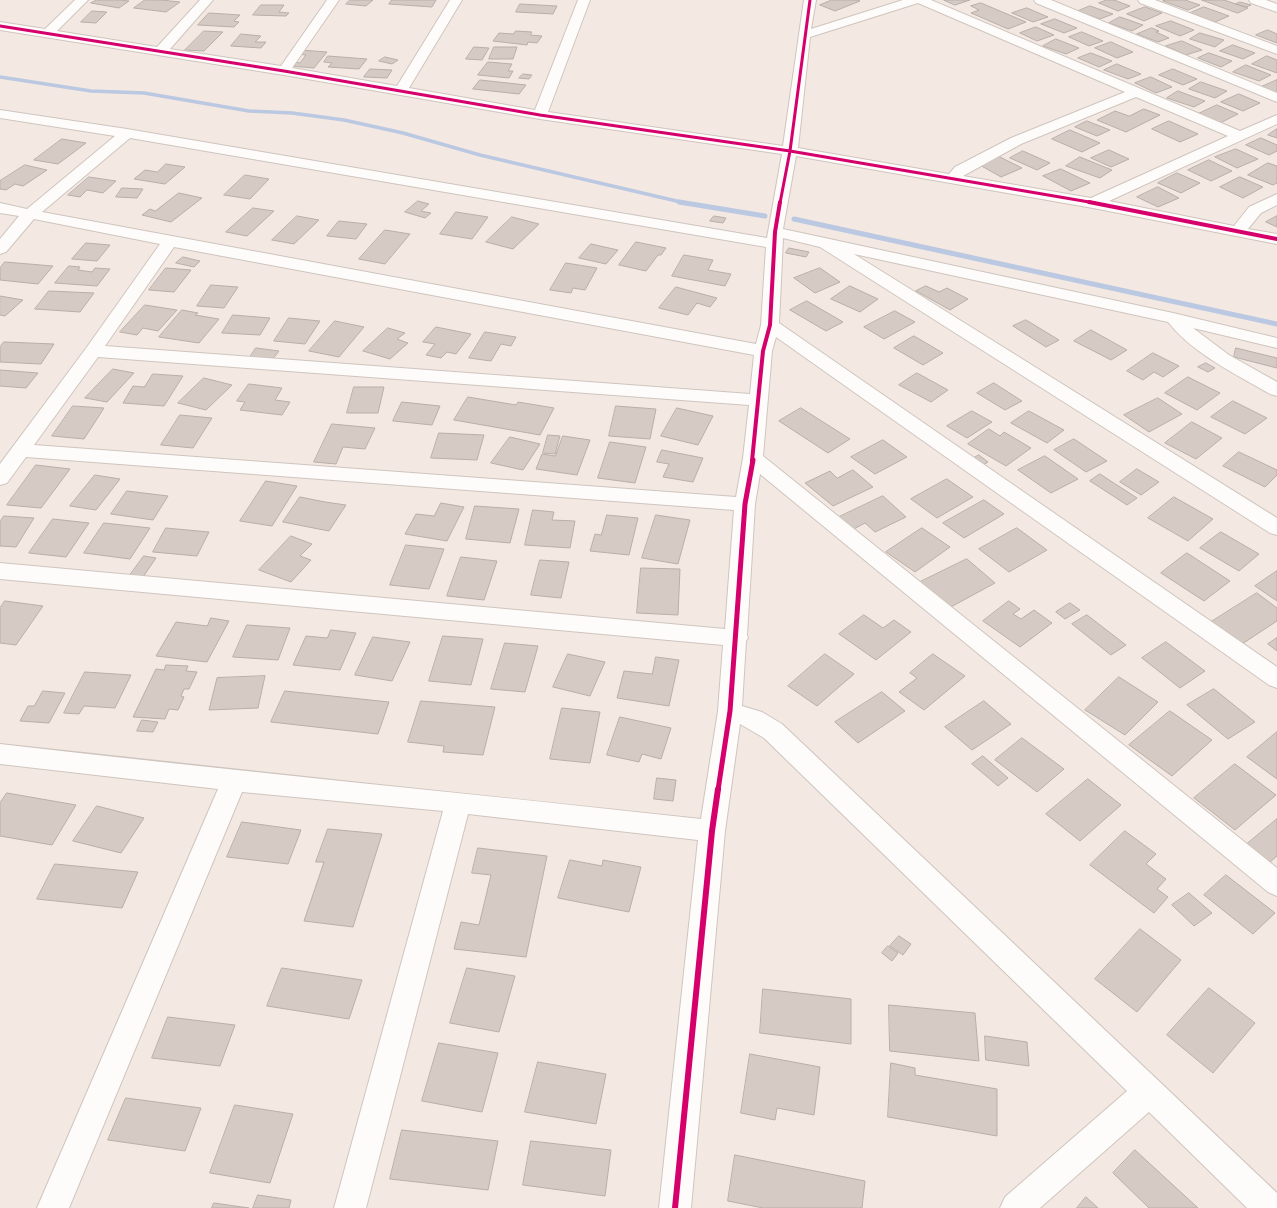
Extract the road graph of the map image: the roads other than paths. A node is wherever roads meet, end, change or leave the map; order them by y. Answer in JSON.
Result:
{"nodes":[{"id":1,"x":82,"y":0,"type":"edge"},
{"id":2,"x":207,"y":0,"type":"edge"},
{"id":3,"x":333,"y":0,"type":"edge"},
{"id":4,"x":456,"y":0,"type":"edge"},
{"id":5,"x":584,"y":0,"type":"edge"},
{"id":6,"x":810,"y":0,"type":"edge"},
{"id":7,"x":915,"y":0,"type":"edge"},
{"id":8,"x":921,"y":0,"type":"edge"},
{"id":9,"x":1040,"y":0,"type":"edge"},
{"id":10,"x":1144,"y":0,"type":"edge"},
{"id":11,"x":1255,"y":0,"type":"edge"},
{"id":12,"x":1277,"y":8,"type":"edge"},
{"id":13,"x":0,"y":26,"type":"edge"},
{"id":14,"x":48,"y":33,"type":"junction"},
{"id":15,"x":804,"y":35,"type":"junction"},
{"id":16,"x":1277,"y":50,"type":"edge"},
{"id":17,"x":160,"y":52,"type":"junction"},
{"id":18,"x":284,"y":71,"type":"junction"},
{"id":19,"x":401,"y":91,"type":"junction"},
{"id":20,"x":1136,"y":92,"type":"junction"},
{"id":21,"x":1277,"y":98,"type":"edge"},
{"id":22,"x":0,"y":114,"type":"edge"},
{"id":23,"x":540,"y":115,"type":"junction"},
{"id":24,"x":1277,"y":119,"type":"edge"},
{"id":25,"x":127,"y":133,"type":"junction"},
{"id":26,"x":1240,"y":136,"type":"junction"},
{"id":27,"x":790,"y":150,"type":"junction"},
{"id":28,"x":952,"y":179,"type":"junction"},
{"id":29,"x":1277,"y":199,"type":"edge"},
{"id":30,"x":1093,"y":204,"type":"junction"},
{"id":31,"x":0,"y":208,"type":"edge"},
{"id":32,"x":30,"y":214,"type":"junction"},
{"id":33,"x":1238,"y":231,"type":"junction"},
{"id":34,"x":775,"y":238,"type":"junction"},
{"id":35,"x":1277,"y":239,"type":"edge"},
{"id":36,"x":170,"y":241,"type":"junction"},
{"id":37,"x":0,"y":249,"type":"edge"},
{"id":38,"x":859,"y":257,"type":"junction"},
{"id":39,"x":1173,"y":318,"type":"junction"},
{"id":40,"x":770,"y":325,"type":"junction"},
{"id":41,"x":1277,"y":343,"type":"edge"},
{"id":42,"x":763,"y":351,"type":"junction"},
{"id":43,"x":93,"y":352,"type":"junction"},
{"id":44,"x":1277,"y":390,"type":"edge"},
{"id":45,"x":758,"y":400,"type":"junction"},
{"id":46,"x":22,"y":450,"type":"junction"},
{"id":47,"x":753,"y":458,"type":"junction"},
{"id":48,"x":0,"y":478,"type":"edge"},
{"id":49,"x":745,"y":504,"type":"junction"},
{"id":50,"x":1277,"y":528,"type":"edge"},
{"id":51,"x":0,"y":570,"type":"edge"},
{"id":52,"x":737,"y":638,"type":"junction"},
{"id":53,"x":1277,"y":679,"type":"edge"},
{"id":54,"x":730,"y":711,"type":"junction"},
{"id":55,"x":0,"y":754,"type":"edge"},
{"id":56,"x":234,"y":781,"type":"junction"},
{"id":57,"x":458,"y":802,"type":"junction"},
{"id":58,"x":712,"y":831,"type":"junction"},
{"id":59,"x":1277,"y":884,"type":"edge"},
{"id":60,"x":1148,"y":1092,"type":"junction"},
{"id":61,"x":53,"y":1208,"type":"edge"},
{"id":62,"x":350,"y":1208,"type":"edge"},
{"id":63,"x":675,"y":1208,"type":"edge"},
{"id":64,"x":1016,"y":1208,"type":"edge"},
{"id":65,"x":1270,"y":1208,"type":"edge"}],
"edges":[{"from":1,"to":14,"type":"street"},
{"from":2,"to":17,"type":"street"},
{"from":3,"to":18,"type":"street"},
{"from":4,"to":19,"type":"street"},
{"from":5,"to":23,"type":"street"},
{"from":6,"to":15,"type":"street"},
{"from":7,"to":15,"type":"street"},
{"from":8,"to":20,"type":"street"},
{"from":9,"to":21,"type":"street"},
{"from":10,"to":16,"type":"street"},
{"from":11,"to":12,"type":"street"},
{"from":13,"to":14,"type":"street"},
{"from":14,"to":17,"type":"street"},
{"from":15,"to":27,"type":"street"},
{"from":17,"to":18,"type":"street"},
{"from":18,"to":19,"type":"street"},
{"from":19,"to":23,"type":"street"},
{"from":20,"to":26,"type":"street"},
{"from":20,"to":28,"type":"street"},
{"from":22,"to":25,"type":"street"},
{"from":23,"to":27,"type":"street"},
{"from":24,"to":26,"type":"street"},
{"from":25,"to":32,"type":"street"},
{"from":25,"to":34,"type":"street"},
{"from":26,"to":30,"type":"street"},
{"from":27,"to":28,"type":"street"},
{"from":27,"to":34,"type":"street"},
{"from":28,"to":30,"type":"street"},
{"from":29,"to":33,"type":"street"},
{"from":30,"to":33,"type":"street"},
{"from":31,"to":32,"type":"street"},
{"from":32,"to":36,"type":"street"},
{"from":32,"to":37,"type":"street"},
{"from":33,"to":35,"type":"street"},
{"from":34,"to":38,"type":"street"},
{"from":34,"to":40,"type":"street"},
{"from":36,"to":42,"type":"street"},
{"from":36,"to":43,"type":"street"},
{"from":38,"to":39,"type":"street"},
{"from":38,"to":50,"type":"street"},
{"from":39,"to":41,"type":"street"},
{"from":39,"to":44,"type":"street"},
{"from":40,"to":42,"type":"street"},
{"from":40,"to":53,"type":"street"},
{"from":42,"to":45,"type":"street"},
{"from":43,"to":45,"type":"street"},
{"from":43,"to":46,"type":"street"},
{"from":45,"to":47,"type":"street"},
{"from":46,"to":48,"type":"street"},
{"from":46,"to":49,"type":"street"},
{"from":47,"to":49,"type":"street"},
{"from":47,"to":59,"type":"street"},
{"from":49,"to":52,"type":"street"},
{"from":51,"to":52,"type":"street"},
{"from":52,"to":54,"type":"street"},
{"from":54,"to":58,"type":"street"},
{"from":54,"to":60,"type":"street"},
{"from":55,"to":56,"type":"street"},
{"from":56,"to":57,"type":"street"},
{"from":56,"to":61,"type":"street"},
{"from":57,"to":58,"type":"street"},
{"from":57,"to":62,"type":"street"},
{"from":58,"to":63,"type":"street"},
{"from":60,"to":64,"type":"street"},
{"from":60,"to":65,"type":"street"}]}
